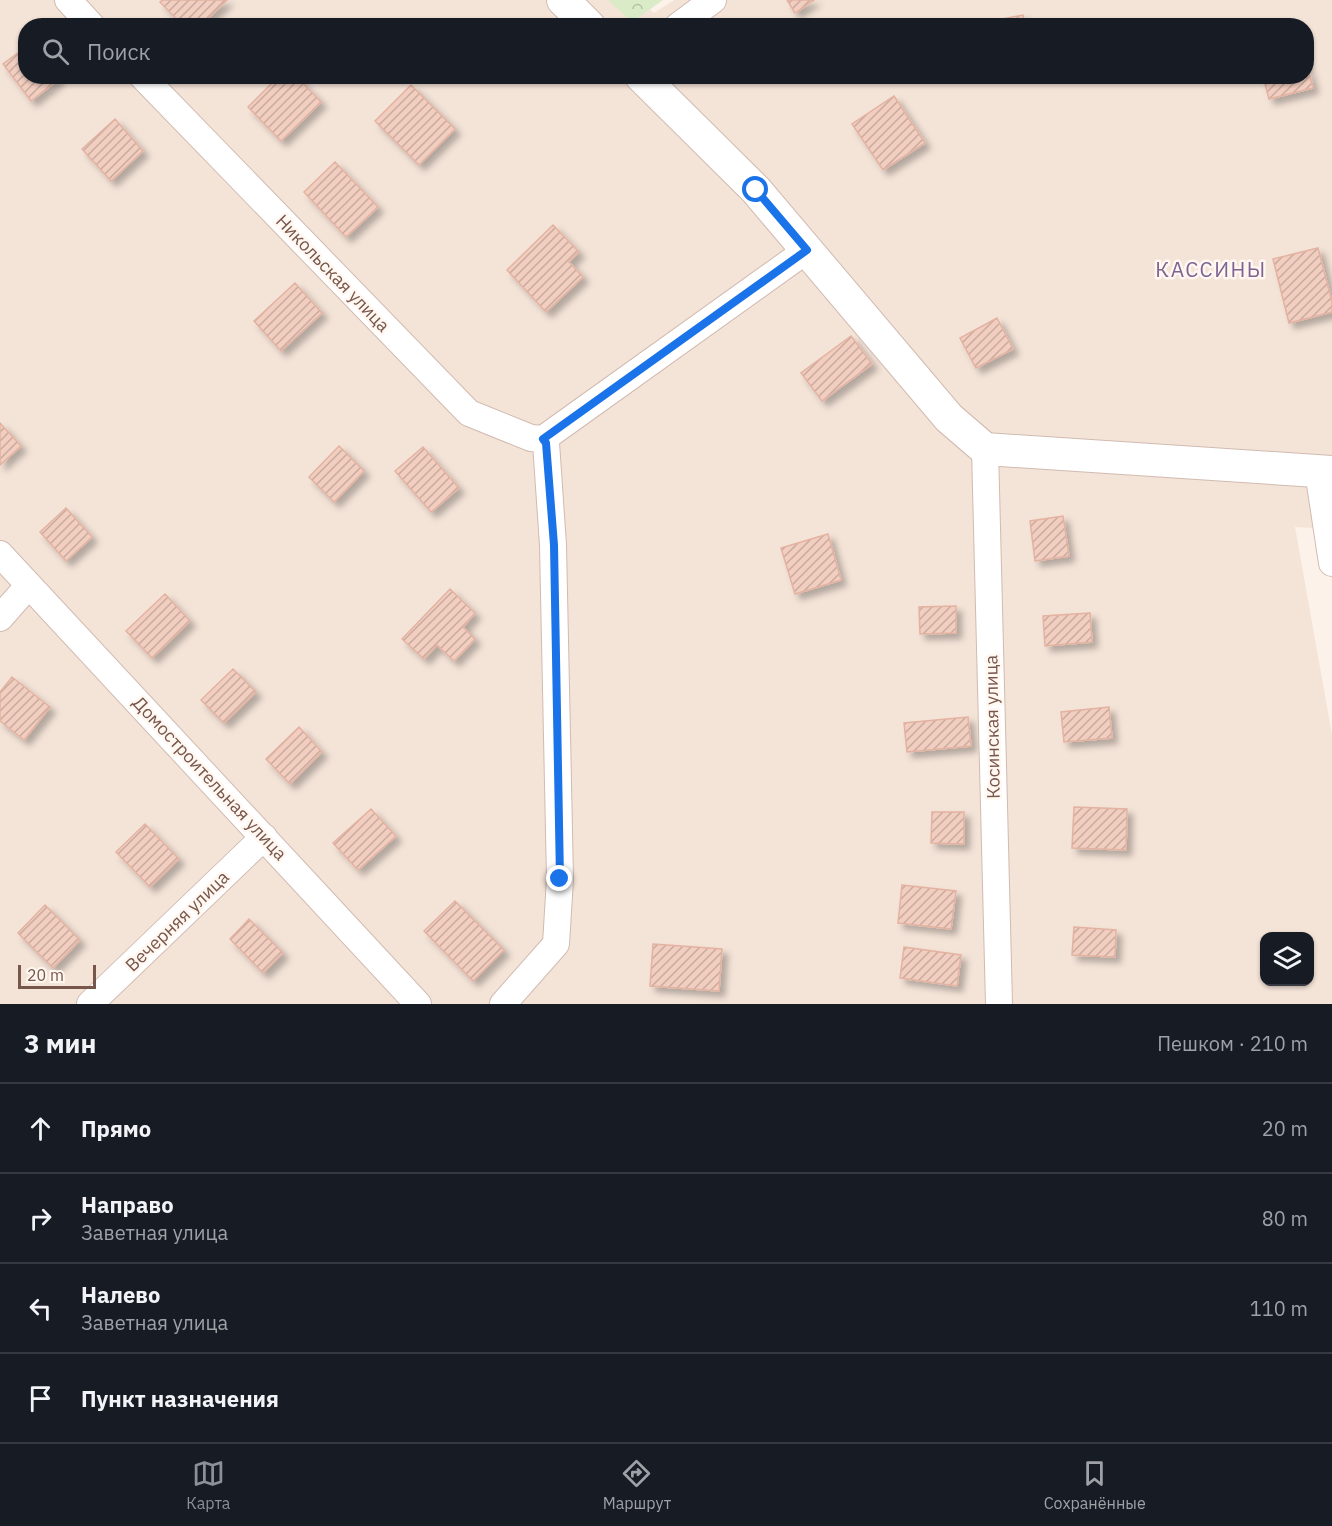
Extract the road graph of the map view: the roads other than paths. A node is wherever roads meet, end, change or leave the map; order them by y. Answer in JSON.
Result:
{"nodes":[{"id":1,"x":68,"y":0,"type":"edge"},
{"id":2,"x":563,"y":0,"type":"edge"},
{"id":3,"x":712,"y":0,"type":"edge"},
{"id":4,"x":85,"y":18,"type":"edge"},
{"id":5,"x":581,"y":18,"type":"edge"},
{"id":6,"x":688,"y":18,"type":"edge"},
{"id":7,"x":150,"y":84,"type":"edge"},
{"id":8,"x":648,"y":84,"type":"edge"},
{"id":9,"x":807,"y":250,"type":"junction"},
{"id":10,"x":543,"y":439,"type":"junction"},
{"id":11,"x":985,"y":449,"type":"junction"},
{"id":12,"x":1325,"y":472,"type":"edge"},
{"id":13,"x":0,"y":554,"type":"edge"},
{"id":14,"x":1332,"y":563,"type":"edge"},
{"id":15,"x":29,"y":585,"type":"junction"},
{"id":16,"x":0,"y":618,"type":"edge"},
{"id":17,"x":264,"y":837,"type":"junction"},
{"id":18,"x":90,"y":1004,"type":"edge"},
{"id":19,"x":418,"y":1004,"type":"edge"},
{"id":20,"x":503,"y":1004,"type":"edge"},
{"id":21,"x":999,"y":1004,"type":"edge"}],
"edges":[{"from":1,"to":4,"type":"street"},
{"from":2,"to":5,"type":"street"},
{"from":3,"to":6,"type":"street"},
{"from":7,"to":10,"type":"street","name":"Никольская улица"},
{"from":8,"to":9,"type":"street"},
{"from":9,"to":10,"type":"street"},
{"from":9,"to":11,"type":"street"},
{"from":10,"to":20,"type":"street"},
{"from":11,"to":12,"type":"street"},
{"from":11,"to":21,"type":"street","name":"Косинская улица"},
{"from":12,"to":14,"type":"street"},
{"from":13,"to":15,"type":"street","name":"Домостроительная улица"},
{"from":15,"to":16,"type":"street"},
{"from":15,"to":17,"type":"street","name":"Домостроительная улица"},
{"from":17,"to":18,"type":"street","name":"Вечерняя улица"},
{"from":17,"to":19,"type":"street","name":"Домостроительная улица"}]}
